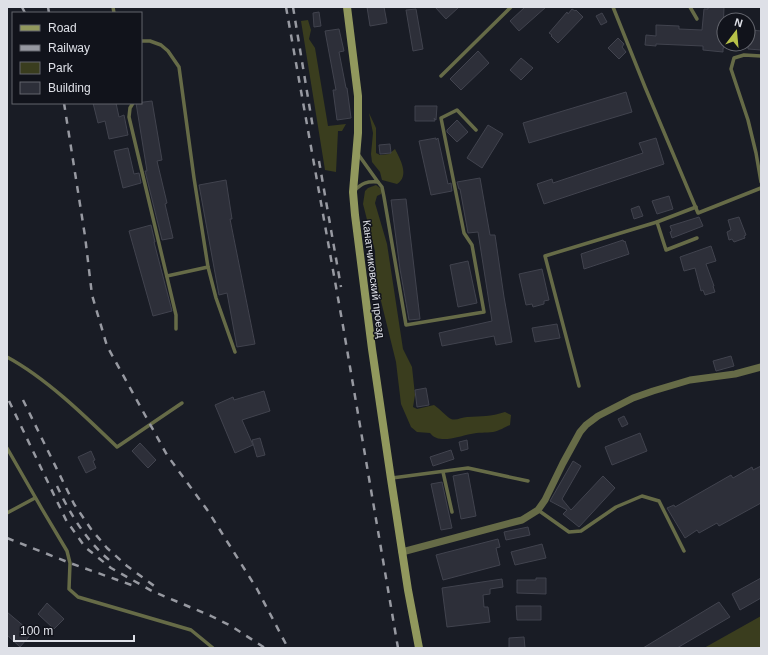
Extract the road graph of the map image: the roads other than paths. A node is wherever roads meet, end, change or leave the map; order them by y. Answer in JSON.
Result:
{"nodes":[{"id":1,"x":347,"y":7,"type":"edge"},
{"id":2,"x":511,"y":7,"type":"edge"},
{"id":3,"x":613,"y":7,"type":"edge"},
{"id":4,"x":690,"y":7,"type":"edge"},
{"id":5,"x":698,"y":19,"type":"dead end"},
{"id":6,"x":142,"y":41,"type":"edge"},
{"id":7,"x":761,"y":56,"type":"edge"},
{"id":8,"x":441,"y":76,"type":"dead end"},
{"id":9,"x":132,"y":104,"type":"edge"},
{"id":10,"x":476,"y":130,"type":"dead end"},
{"id":11,"x":356,"y":151,"type":"junction"},
{"id":12,"x":378,"y":182,"type":"junction"},
{"id":13,"x":761,"y":182,"type":"edge"},
{"id":14,"x":761,"y":188,"type":"edge"},
{"id":15,"x":353,"y":192,"type":"junction"},
{"id":16,"x":696,"y":207,"type":"junction"},
{"id":17,"x":657,"y":222,"type":"junction"},
{"id":18,"x":697,"y":238,"type":"dead end"},
{"id":19,"x":208,"y":267,"type":"junction"},
{"id":20,"x":167,"y":276,"type":"junction"},
{"id":21,"x":176,"y":329,"type":"dead end"},
{"id":22,"x":235,"y":352,"type":"dead end"},
{"id":23,"x":7,"y":357,"type":"edge"},
{"id":24,"x":761,"y":367,"type":"edge"},
{"id":25,"x":579,"y":386,"type":"dead end"},
{"id":26,"x":182,"y":403,"type":"dead end"},
{"id":27,"x":7,"y":448,"type":"edge"},
{"id":28,"x":443,"y":472,"type":"junction"},
{"id":29,"x":391,"y":478,"type":"junction"},
{"id":30,"x":528,"y":481,"type":"dead end"},
{"id":31,"x":35,"y":498,"type":"junction"},
{"id":32,"x":538,"y":510,"type":"junction"},
{"id":33,"x":452,"y":512,"type":"dead end"},
{"id":34,"x":7,"y":513,"type":"edge"},
{"id":35,"x":684,"y":551,"type":"dead end"},
{"id":36,"x":402,"y":552,"type":"junction"},
{"id":37,"x":213,"y":648,"type":"edge"},
{"id":38,"x":419,"y":648,"type":"edge"}],
"edges":[{"from":1,"to":11,"type":"street","name":"Канатчиковский проезд"},
{"from":2,"to":8,"type":"lane"},
{"from":3,"to":16,"type":"lane"},
{"from":4,"to":5,"type":"lane"},
{"from":6,"to":19,"type":"lane"},
{"from":7,"to":13,"type":"lane"},
{"from":9,"to":20,"type":"lane"},
{"from":10,"to":12,"type":"lane"},
{"from":11,"to":12,"type":"lane"},
{"from":11,"to":15,"type":"street","name":"Канатчиковский проезд"},
{"from":12,"to":15,"type":"lane"},
{"from":14,"to":16,"type":"lane"},
{"from":15,"to":29,"type":"street","name":"Канатчиковский проезд"},
{"from":16,"to":17,"type":"lane"},
{"from":17,"to":18,"type":"lane"},
{"from":17,"to":25,"type":"lane"},
{"from":19,"to":20,"type":"lane"},
{"from":19,"to":22,"type":"lane"},
{"from":20,"to":21,"type":"lane"},
{"from":23,"to":26,"type":"lane"},
{"from":24,"to":32,"type":"street"},
{"from":27,"to":31,"type":"lane"},
{"from":28,"to":29,"type":"lane"},
{"from":28,"to":30,"type":"lane"},
{"from":28,"to":33,"type":"lane"},
{"from":29,"to":36,"type":"street","name":"Канатчиковский проезд"},
{"from":31,"to":34,"type":"lane"},
{"from":31,"to":37,"type":"lane"},
{"from":32,"to":35,"type":"lane"},
{"from":32,"to":36,"type":"street"},
{"from":36,"to":38,"type":"street","name":"Канатчиковский проезд"}]}
